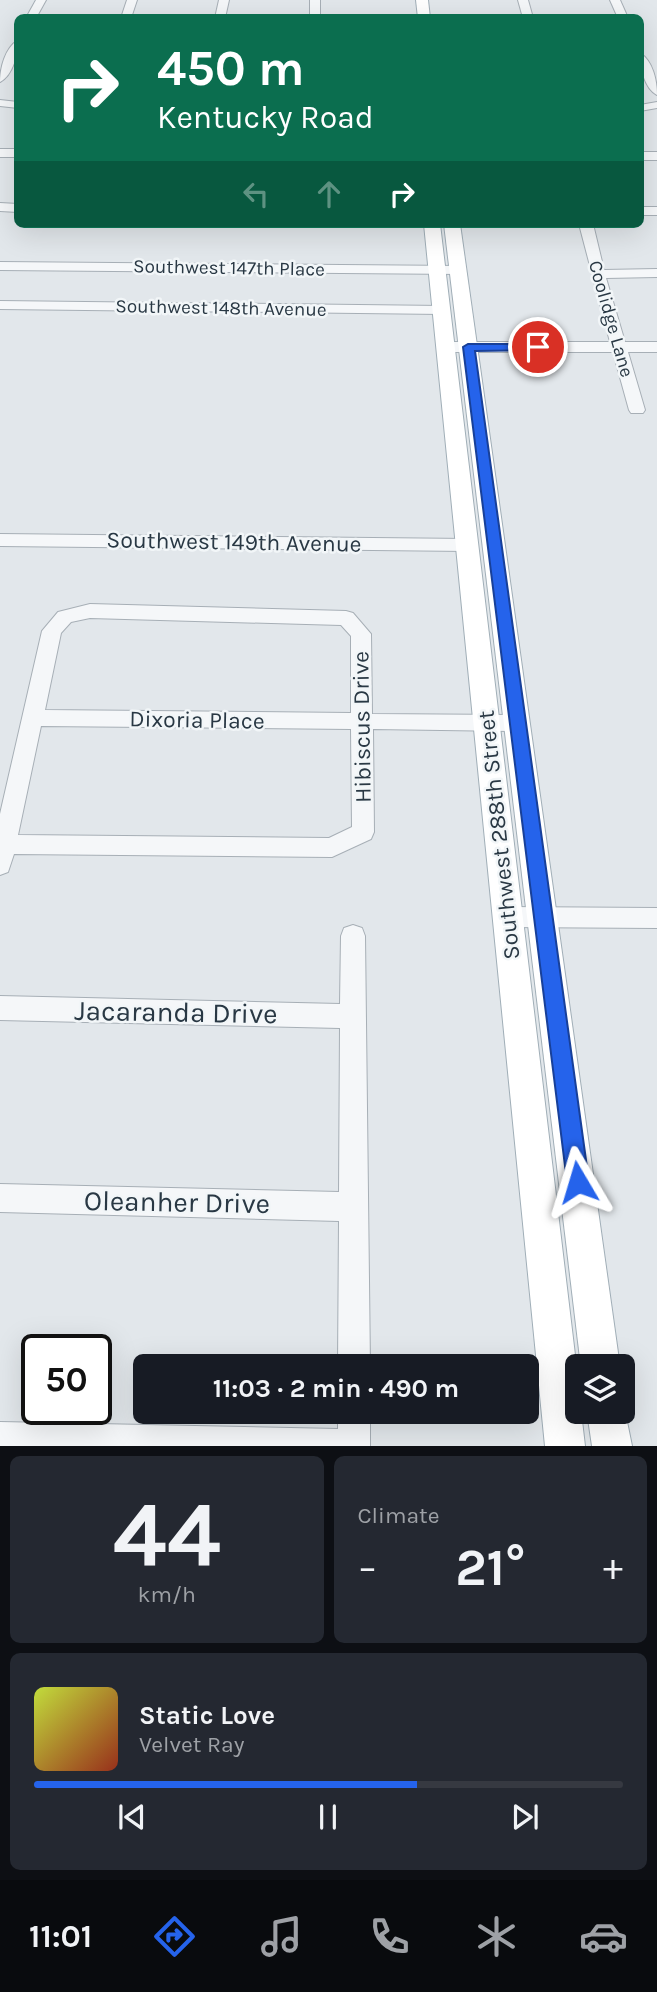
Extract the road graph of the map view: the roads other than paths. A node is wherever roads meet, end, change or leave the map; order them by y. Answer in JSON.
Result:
{"nodes":[{"id":1,"x":14,"y":44,"type":"edge"},
{"id":2,"x":644,"y":64,"type":"edge"},
{"id":3,"x":0,"y":79,"type":"edge"},
{"id":4,"x":657,"y":92,"type":"edge"},
{"id":5,"x":433,"y":228,"type":"edge"},
{"id":6,"x":453,"y":228,"type":"edge"},
{"id":7,"x":586,"y":228,"type":"edge"},
{"id":8,"x":0,"y":266,"type":"edge"},
{"id":9,"x":448,"y":270,"type":"junction"},
{"id":10,"x":657,"y":273,"type":"edge"},
{"id":11,"x":598,"y":274,"type":"junction"},
{"id":12,"x":0,"y":305,"type":"edge"},
{"id":13,"x":442,"y":310,"type":"junction"},
{"id":14,"x":446,"y":347,"type":"junction"},
{"id":15,"x":468,"y":347,"type":"junction"},
{"id":16,"x":619,"y":347,"type":"junction"},
{"id":17,"x":657,"y":347,"type":"edge"},
{"id":18,"x":637,"y":410,"type":"dead end"},
{"id":19,"x":0,"y":540,"type":"edge"},
{"id":20,"x":468,"y":545,"type":"junction"},
{"id":21,"x":32,"y":718,"type":"junction"},
{"id":22,"x":362,"y":722,"type":"junction"},
{"id":23,"x":487,"y":723,"type":"junction"},
{"id":24,"x":518,"y":723,"type":"junction"},
{"id":25,"x":3,"y":854,"type":"edge"},
{"id":26,"x":507,"y":917,"type":"junction"},
{"id":27,"x":544,"y":918,"type":"junction"},
{"id":28,"x":657,"y":918,"type":"edge"},
{"id":29,"x":353,"y":936,"type":"dead end"},
{"id":30,"x":0,"y":1008,"type":"edge"},
{"id":31,"x":352,"y":1016,"type":"junction"},
{"id":32,"x":0,"y":1198,"type":"edge"},
{"id":33,"x":353,"y":1206,"type":"junction"},
{"id":34,"x":354,"y":1354,"type":"edge"},
{"id":35,"x":599,"y":1354,"type":"edge"},
{"id":36,"x":354,"y":1424,"type":"edge"},
{"id":37,"x":609,"y":1424,"type":"edge"},
{"id":38,"x":0,"y":1438,"type":"edge"},
{"id":39,"x":565,"y":1446,"type":"edge"},
{"id":40,"x":612,"y":1446,"type":"edge"}],
"edges":[{"from":1,"to":3,"type":"street"},
{"from":2,"to":4,"type":"street"},
{"from":5,"to":9,"type":"main road","name":"Southwest 288th Street"},
{"from":6,"to":9,"type":"main road","name":"Southwest 288th Street"},
{"from":7,"to":11,"type":"street","name":"Coolidge Lane"},
{"from":8,"to":9,"type":"street","name":"Southwest 147th Place"},
{"from":9,"to":13,"type":"main road","name":"Southwest 288th Street"},
{"from":9,"to":15,"type":"main road","name":"Southwest 288th Street"},
{"from":10,"to":11,"type":"street"},
{"from":11,"to":16,"type":"street","name":"Coolidge Lane"},
{"from":12,"to":13,"type":"street","name":"Southwest 148th Avenue"},
{"from":13,"to":14,"type":"main road","name":"Southwest 288th Street"},
{"from":14,"to":15,"type":"street"},
{"from":14,"to":20,"type":"main road","name":"Southwest 288th Street"},
{"from":15,"to":16,"type":"street"},
{"from":15,"to":24,"type":"main road","name":"Southwest 288th Street"},
{"from":16,"to":17,"type":"street"},
{"from":16,"to":18,"type":"street","name":"Coolidge Lane"},
{"from":19,"to":20,"type":"street","name":"Southwest 149th Avenue"},
{"from":20,"to":23,"type":"main road","name":"Southwest 288th Street"},
{"from":21,"to":22,"type":"street","name":"Dixoria Place"},
{"from":21,"to":22,"type":"street","name":"Hibiscus Drive"},
{"from":21,"to":25,"type":"street","name":"Hibiscus Drive"},
{"from":22,"to":23,"type":"street","name":"Dixoria Place"},
{"from":22,"to":25,"type":"street","name":"Hibiscus Drive"},
{"from":23,"to":24,"type":"street","name":"Dixoria Place"},
{"from":23,"to":26,"type":"main road","name":"Southwest 288th Street"},
{"from":24,"to":27,"type":"main road","name":"Southwest 288th Street"},
{"from":26,"to":27,"type":"street"},
{"from":26,"to":39,"type":"main road","name":"Southwest 288th Street"},
{"from":27,"to":28,"type":"street"},
{"from":27,"to":35,"type":"main road","name":"Southwest 288th Street"},
{"from":29,"to":31,"type":"street"},
{"from":30,"to":31,"type":"street","name":"Jacaranda Drive"},
{"from":31,"to":33,"type":"street"},
{"from":32,"to":33,"type":"street","name":"Oleanher Drive"},
{"from":33,"to":34,"type":"street"},
{"from":36,"to":38,"type":"street"},
{"from":37,"to":40,"type":"main road"}]}
